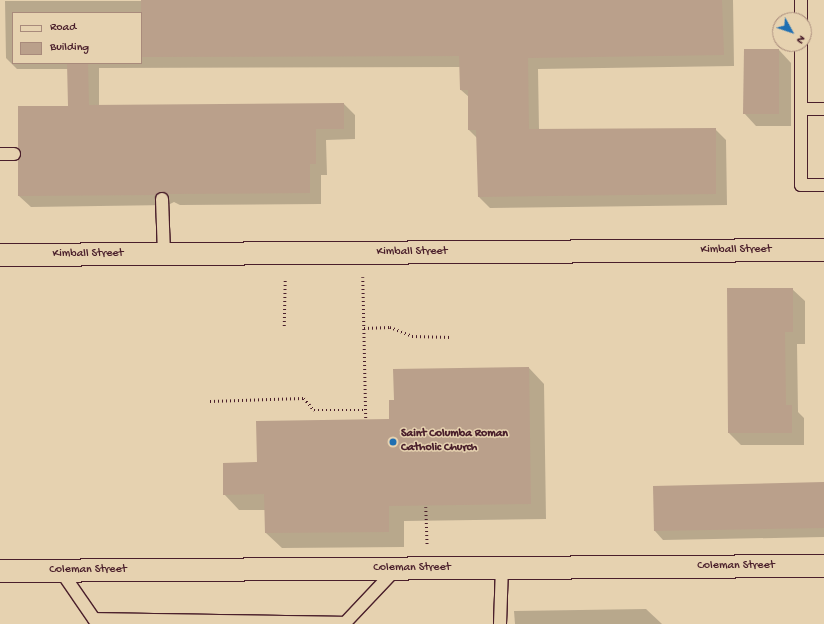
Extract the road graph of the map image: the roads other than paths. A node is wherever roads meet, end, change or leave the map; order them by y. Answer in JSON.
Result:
{"nodes":[{"id":1,"x":801,"y":0,"type":"edge"},
{"id":2,"x":801,"y":12,"type":"edge"},
{"id":3,"x":801,"y":52,"type":"edge"},
{"id":4,"x":824,"y":108,"type":"edge"},
{"id":5,"x":801,"y":109,"type":"junction"},
{"id":6,"x":0,"y":154,"type":"edge"},
{"id":7,"x":14,"y":154,"type":"dead end"},
{"id":8,"x":824,"y":185,"type":"edge"},
{"id":9,"x":162,"y":199,"type":"dead end"},
{"id":10,"x":824,"y":250,"type":"edge"},
{"id":11,"x":164,"y":254,"type":"junction"},
{"id":12,"x":0,"y":255,"type":"edge"},
{"id":13,"x":824,"y":566,"type":"edge"},
{"id":14,"x":502,"y":568,"type":"junction"},
{"id":15,"x":396,"y":569,"type":"junction"},
{"id":16,"x":0,"y":571,"type":"edge"},
{"id":17,"x":61,"y":571,"type":"junction"},
{"id":18,"x":500,"y":624,"type":"edge"}],
"edges":[{"from":1,"to":2,"type":"lane"},
{"from":3,"to":5,"type":"lane"},
{"from":4,"to":5,"type":"lane"},
{"from":5,"to":8,"type":"lane"},
{"from":6,"to":7,"type":"lane"},
{"from":9,"to":11,"type":"lane"},
{"from":10,"to":11,"type":"street","name":"Kimball Street"},
{"from":11,"to":12,"type":"street","name":"Kimball Street"},
{"from":13,"to":14,"type":"street","name":"Coleman Street"},
{"from":14,"to":15,"type":"street","name":"Coleman Street"},
{"from":14,"to":18,"type":"lane"},
{"from":15,"to":17,"type":"street","name":"Coleman Street"},
{"from":15,"to":17,"type":"lane"},
{"from":16,"to":17,"type":"street","name":"Coleman Street"}]}
